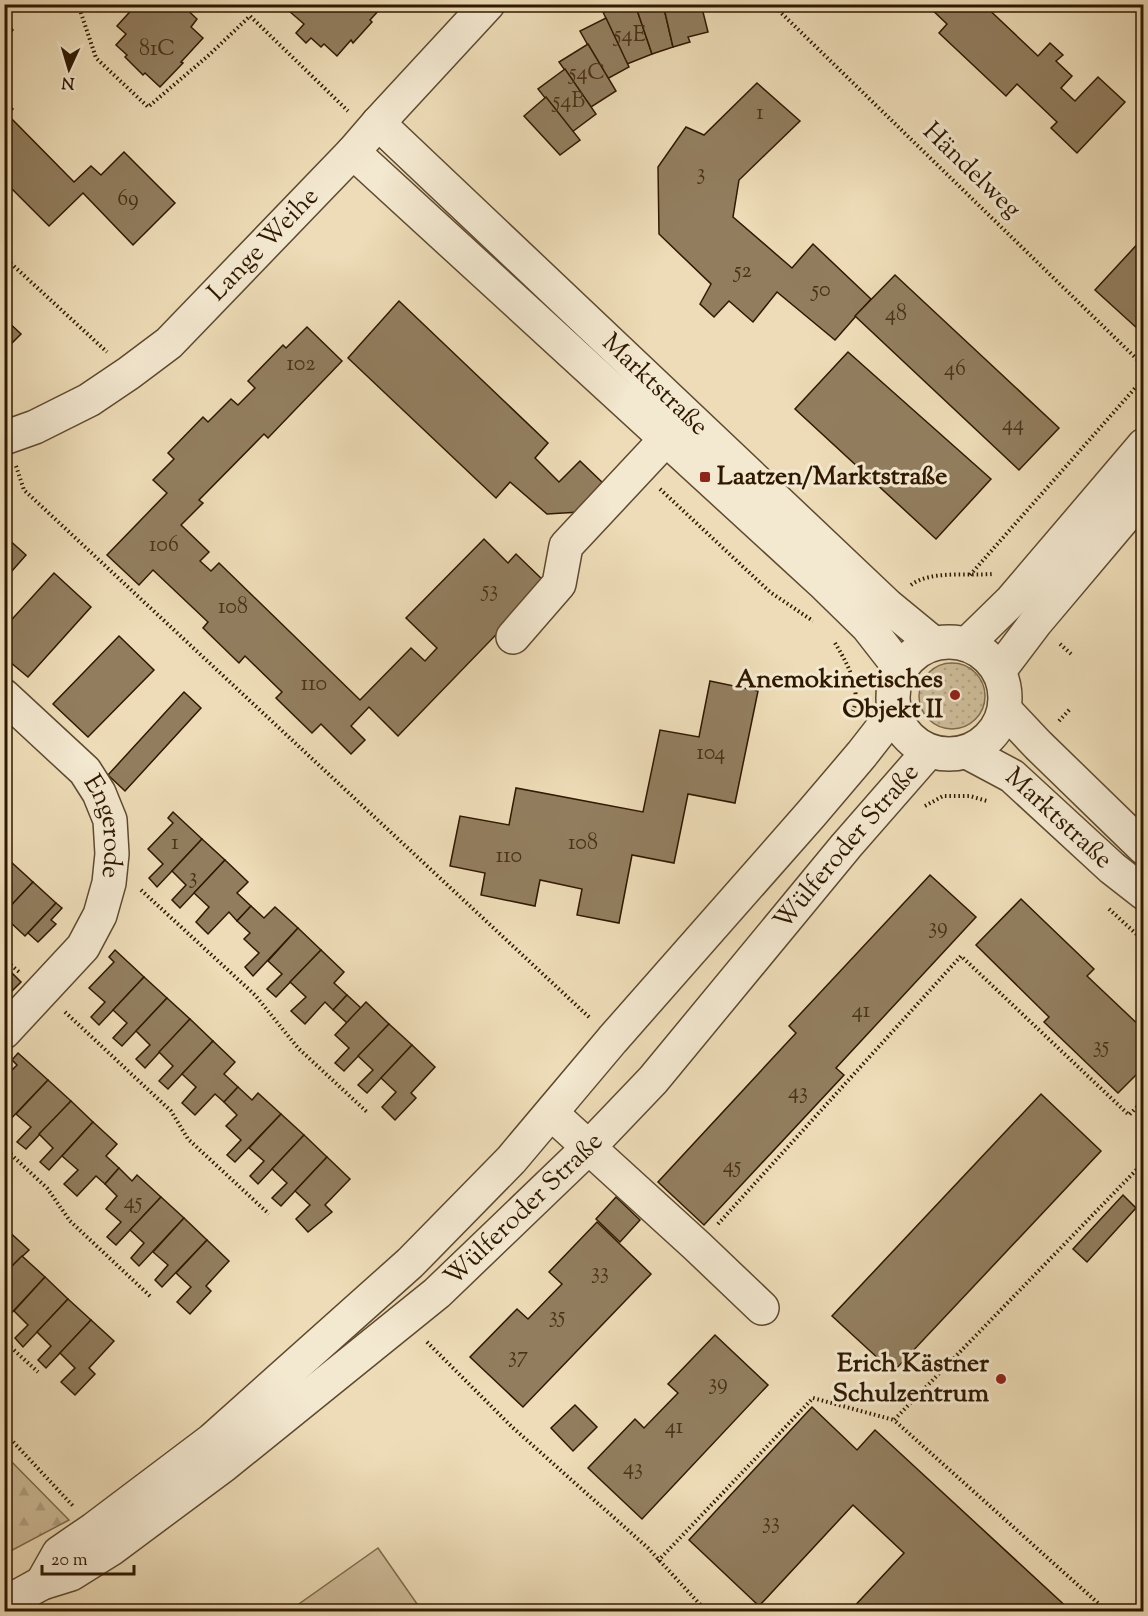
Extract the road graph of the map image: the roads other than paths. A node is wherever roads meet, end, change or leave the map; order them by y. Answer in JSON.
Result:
{"nodes":[{"id":1,"x":488,"y":4,"type":"edge"},
{"id":2,"x":367,"y":136,"type":"junction"},
{"id":3,"x":5,"y":438,"type":"edge"},
{"id":4,"x":666,"y":440,"type":"junction"},
{"id":5,"x":1143,"y":445,"type":"edge"},
{"id":6,"x":1143,"y":494,"type":"edge"},
{"id":7,"x":513,"y":637,"type":"dead end"},
{"id":8,"x":933,"y":643,"type":"junction"},
{"id":9,"x":966,"y":644,"type":"junction"},
{"id":10,"x":900,"y":668,"type":"junction"},
{"id":11,"x":999,"y":671,"type":"junction"},
{"id":12,"x":4,"y":696,"type":"edge"},
{"id":13,"x":1005,"y":710,"type":"junction"},
{"id":14,"x":894,"y":712,"type":"junction"},
{"id":15,"x":929,"y":751,"type":"junction"},
{"id":16,"x":967,"y":752,"type":"junction"},
{"id":17,"x":1143,"y":848,"type":"edge"},
{"id":18,"x":1143,"y":893,"type":"edge"},
{"id":19,"x":4,"y":1032,"type":"edge"},
{"id":20,"x":551,"y":1113,"type":"junction"},
{"id":21,"x":588,"y":1148,"type":"junction"},
{"id":22,"x":376,"y":1294,"type":"junction"},
{"id":23,"x":762,"y":1308,"type":"dead end"},
{"id":24,"x":402,"y":1321,"type":"junction"},
{"id":25,"x":42,"y":1583,"type":"junction"},
{"id":26,"x":4,"y":1604,"type":"edge"}],
"edges":[{"from":1,"to":2,"type":"street","name":"Lange Weihe"},
{"from":2,"to":3,"type":"street","name":"Lange Weihe"},
{"from":2,"to":4,"type":"street","name":"Marktstraße"},
{"from":2,"to":8,"type":"street","name":"Marktstraße"},
{"from":4,"to":7,"type":"street"},
{"from":4,"to":10,"type":"street","name":"Marktstraße"},
{"from":5,"to":9,"type":"street"},
{"from":6,"to":11,"type":"street"},
{"from":8,"to":9,"type":"street"},
{"from":8,"to":10,"type":"street"},
{"from":9,"to":11,"type":"street"},
{"from":10,"to":14,"type":"street"},
{"from":11,"to":13,"type":"street"},
{"from":12,"to":19,"type":"street","name":"Engerode"},
{"from":13,"to":16,"type":"street"},
{"from":13,"to":17,"type":"street","name":"Marktstraße"},
{"from":14,"to":15,"type":"street"},
{"from":14,"to":20,"type":"street","name":"Wülferoder Straße"},
{"from":15,"to":16,"type":"street"},
{"from":15,"to":21,"type":"street","name":"Wülferoder Straße"},
{"from":16,"to":18,"type":"street","name":"Marktstraße"},
{"from":20,"to":21,"type":"street"},
{"from":20,"to":22,"type":"street","name":"Wülferoder Straße"},
{"from":21,"to":23,"type":"street"},
{"from":21,"to":24,"type":"street","name":"Wülferoder Straße"},
{"from":22,"to":24,"type":"street"},
{"from":22,"to":25,"type":"street","name":"Wülferoder Straße"},
{"from":24,"to":25,"type":"street","name":"Wülferoder Straße"},
{"from":25,"to":26,"type":"street","name":"Wülferoder Straße"}]}
